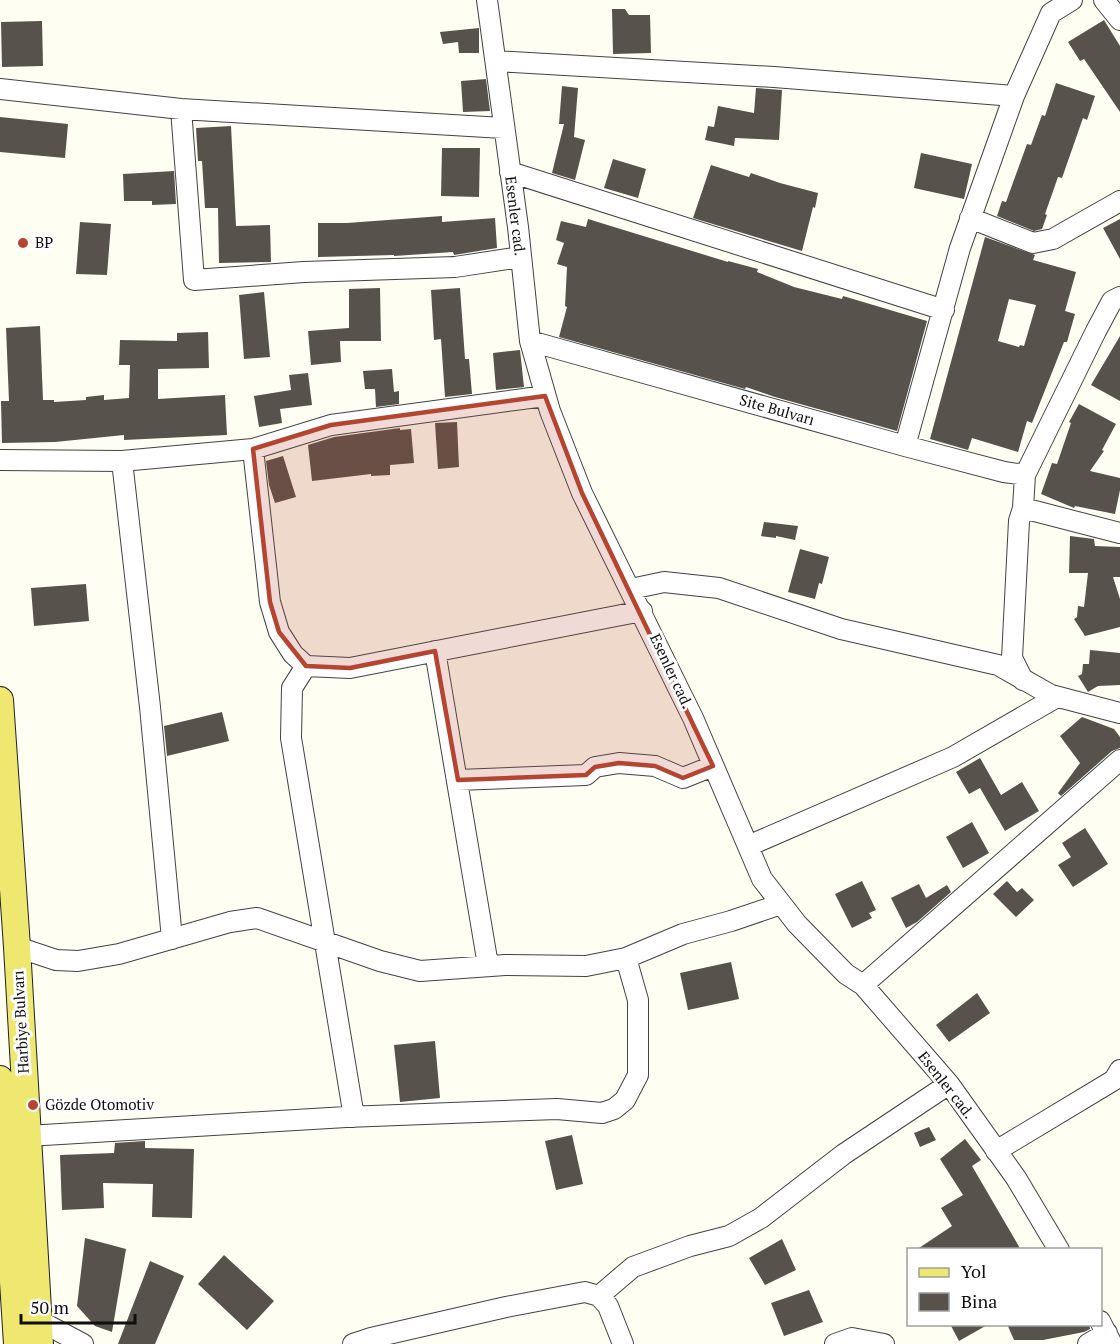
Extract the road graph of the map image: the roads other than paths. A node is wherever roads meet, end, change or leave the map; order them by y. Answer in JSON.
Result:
{"nodes":[{"id":1,"x":487,"y":0,"type":"edge"},
{"id":2,"x":1072,"y":0,"type":"edge"},
{"id":3,"x":1104,"y":0,"type":"edge"},
{"id":4,"x":1120,"y":20,"type":"edge"},
{"id":5,"x":496,"y":61,"type":"junction"},
{"id":6,"x":0,"y":89,"type":"edge"},
{"id":7,"x":1014,"y":96,"type":"junction"},
{"id":8,"x":181,"y":109,"type":"junction"},
{"id":9,"x":503,"y":128,"type":"junction"},
{"id":10,"x":510,"y":172,"type":"junction"},
{"id":11,"x":1120,"y":201,"type":"edge"},
{"id":12,"x":970,"y":218,"type":"junction"},
{"id":13,"x":520,"y":257,"type":"junction"},
{"id":14,"x":1120,"y":297,"type":"edge"},
{"id":15,"x":944,"y":310,"type":"junction"},
{"id":16,"x":530,"y":341,"type":"junction"},
{"id":17,"x":545,"y":396,"type":"junction"},
{"id":18,"x":905,"y":446,"type":"junction"},
{"id":19,"x":253,"y":449,"type":"junction"},
{"id":20,"x":0,"y":460,"type":"edge"},
{"id":21,"x":122,"y":461,"type":"junction"},
{"id":22,"x":1025,"y":475,"type":"junction"},
{"id":23,"x":1023,"y":508,"type":"junction"},
{"id":24,"x":1120,"y":532,"type":"edge"},
{"id":25,"x":631,"y":589,"type":"junction"},
{"id":26,"x":642,"y":611,"type":"junction"},
{"id":27,"x":435,"y":651,"type":"junction"},
{"id":28,"x":306,"y":666,"type":"junction"},
{"id":29,"x":1023,"y":680,"type":"junction"},
{"id":30,"x":1058,"y":697,"type":"junction"},
{"id":31,"x":0,"y":700,"type":"edge"},
{"id":32,"x":1120,"y":713,"type":"edge"},
{"id":33,"x":1120,"y":760,"type":"edge"},
{"id":34,"x":713,"y":766,"type":"junction"},
{"id":35,"x":458,"y":780,"type":"junction"},
{"id":36,"x":748,"y":846,"type":"junction"},
{"id":37,"x":781,"y":904,"type":"junction"},
{"id":38,"x":171,"y":939,"type":"junction"},
{"id":39,"x":323,"y":940,"type":"junction"},
{"id":40,"x":17,"y":948,"type":"junction"},
{"id":41,"x":626,"y":958,"type":"junction"},
{"id":42,"x":488,"y":965,"type":"junction"},
{"id":43,"x":863,"y":985,"type":"junction"},
{"id":44,"x":1120,"y":1070,"type":"edge"},
{"id":45,"x":0,"y":1079,"type":"edge"},
{"id":46,"x":949,"y":1084,"type":"junction"},
{"id":47,"x":354,"y":1117,"type":"junction"},
{"id":48,"x":27,"y":1136,"type":"junction"},
{"id":49,"x":996,"y":1151,"type":"junction"},
{"id":50,"x":1058,"y":1248,"type":"edge"},
{"id":51,"x":599,"y":1296,"type":"junction"},
{"id":52,"x":23,"y":1323,"type":"edge"},
{"id":53,"x":1107,"y":1333,"type":"edge"},
{"id":54,"x":17,"y":1344,"type":"edge"},
{"id":55,"x":83,"y":1344,"type":"edge"},
{"id":56,"x":353,"y":1344,"type":"edge"},
{"id":57,"x":622,"y":1344,"type":"edge"},
{"id":58,"x":835,"y":1344,"type":"edge"},
{"id":59,"x":885,"y":1344,"type":"edge"},
{"id":60,"x":1088,"y":1344,"type":"edge"}],
"edges":[{"from":1,"to":5,"type":"street","name":"Esenler cad."},
{"from":2,"to":7,"type":"street"},
{"from":3,"to":4,"type":"street"},
{"from":5,"to":7,"type":"street"},
{"from":5,"to":9,"type":"street","name":"Esenler cad."},
{"from":6,"to":8,"type":"street"},
{"from":7,"to":12,"type":"street"},
{"from":8,"to":9,"type":"street"},
{"from":8,"to":13,"type":"street"},
{"from":9,"to":10,"type":"street","name":"Esenler cad."},
{"from":10,"to":13,"type":"street","name":"Esenler cad."},
{"from":10,"to":15,"type":"street"},
{"from":11,"to":12,"type":"street"},
{"from":12,"to":15,"type":"street"},
{"from":13,"to":16,"type":"street","name":"Esenler cad."},
{"from":14,"to":22,"type":"street"},
{"from":15,"to":18,"type":"street"},
{"from":16,"to":17,"type":"street","name":"Esenler cad."},
{"from":16,"to":18,"type":"street","name":"Site Bulvarı"},
{"from":17,"to":19,"type":"street"},
{"from":17,"to":25,"type":"street","name":"Esenler cad."},
{"from":18,"to":22,"type":"street","name":"Site Bulvarı"},
{"from":19,"to":21,"type":"street"},
{"from":19,"to":28,"type":"street"},
{"from":20,"to":21,"type":"street"},
{"from":21,"to":38,"type":"street"},
{"from":22,"to":23,"type":"street"},
{"from":23,"to":24,"type":"street"},
{"from":23,"to":29,"type":"street"},
{"from":25,"to":26,"type":"street","name":"Esenler cad."},
{"from":25,"to":29,"type":"street"},
{"from":26,"to":27,"type":"street"},
{"from":26,"to":34,"type":"street","name":"Esenler cad."},
{"from":27,"to":28,"type":"street"},
{"from":27,"to":35,"type":"street"},
{"from":28,"to":39,"type":"street"},
{"from":29,"to":30,"type":"street"},
{"from":30,"to":32,"type":"street"},
{"from":30,"to":36,"type":"street"},
{"from":31,"to":40,"type":"main road","name":"Harbiye Bulvarı"},
{"from":33,"to":43,"type":"street"},
{"from":34,"to":35,"type":"street"},
{"from":34,"to":36,"type":"street","name":"Esenler cad."},
{"from":35,"to":42,"type":"street"},
{"from":36,"to":37,"type":"street","name":"Esenler cad."},
{"from":37,"to":41,"type":"street"},
{"from":37,"to":43,"type":"street","name":"Esenler cad."},
{"from":38,"to":39,"type":"street"},
{"from":38,"to":40,"type":"street"},
{"from":39,"to":42,"type":"street"},
{"from":39,"to":47,"type":"street"},
{"from":40,"to":48,"type":"main road","name":"Harbiye Bulvarı"},
{"from":41,"to":42,"type":"street"},
{"from":41,"to":47,"type":"street"},
{"from":43,"to":46,"type":"street","name":"Esenler cad."},
{"from":44,"to":49,"type":"street"},
{"from":45,"to":52,"type":"main road","name":"Harbiye Bulvarı"},
{"from":46,"to":49,"type":"street","name":"Esenler cad."},
{"from":46,"to":51,"type":"street"},
{"from":47,"to":48,"type":"street"},
{"from":48,"to":52,"type":"main road","name":"Harbiye Bulvarı"},
{"from":49,"to":50,"type":"street","name":"Esenler cad."},
{"from":51,"to":56,"type":"street"},
{"from":51,"to":57,"type":"street"},
{"from":52,"to":54,"type":"main road","name":"Harbiye Bulvarı"},
{"from":52,"to":55,"type":"street"},
{"from":53,"to":60,"type":"street"},
{"from":58,"to":59,"type":"street"}]}
